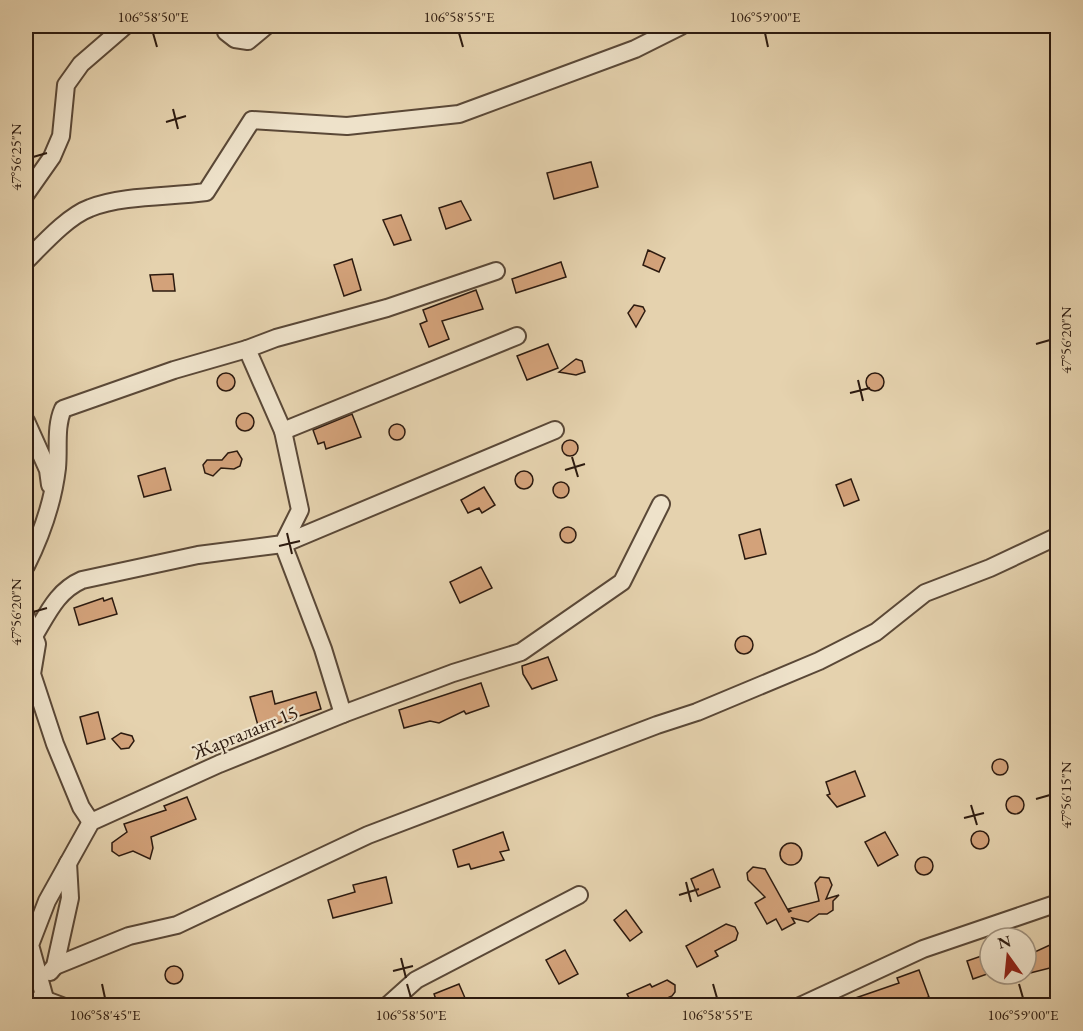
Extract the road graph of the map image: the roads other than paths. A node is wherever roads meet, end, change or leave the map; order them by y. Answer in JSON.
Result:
{"nodes":[{"id":1,"x":125,"y":26,"type":"edge"},
{"id":2,"x":225,"y":26,"type":"edge"},
{"id":3,"x":266,"y":26,"type":"edge"},
{"id":4,"x":681,"y":26,"type":"edge"},
{"id":5,"x":26,"y":194,"type":"edge"},
{"id":6,"x":26,"y":261,"type":"edge"},
{"id":7,"x":496,"y":271,"type":"dead end"},
{"id":8,"x":517,"y":336,"type":"dead end"},
{"id":9,"x":247,"y":349,"type":"junction"},
{"id":10,"x":26,"y":421,"type":"edge"},
{"id":11,"x":555,"y":430,"type":"dead end"},
{"id":12,"x":283,"y":431,"type":"junction"},
{"id":13,"x":50,"y":492,"type":"junction"},
{"id":14,"x":661,"y":504,"type":"dead end"},
{"id":15,"x":1058,"y":536,"type":"edge"},
{"id":16,"x":283,"y":544,"type":"junction"},
{"id":17,"x":26,"y":566,"type":"edge"},
{"id":18,"x":26,"y":616,"type":"edge"},
{"id":19,"x":34,"y":636,"type":"junction"},
{"id":20,"x":343,"y":714,"type":"junction"},
{"id":21,"x":91,"y":822,"type":"junction"},
{"id":22,"x":68,"y":862,"type":"junction"},
{"id":23,"x":579,"y":895,"type":"dead end"},
{"id":24,"x":1058,"y":903,"type":"edge"},
{"id":25,"x":55,"y":966,"type":"junction"},
{"id":26,"x":41,"y":983,"type":"junction"},
{"id":27,"x":26,"y":1001,"type":"edge"},
{"id":28,"x":46,"y":1003,"type":"edge"},
{"id":29,"x":62,"y":1005,"type":"edge"},
{"id":30,"x":387,"y":1005,"type":"edge"},
{"id":31,"x":800,"y":1005,"type":"edge"}],
"edges":[{"from":1,"to":5,"type":"street"},
{"from":2,"to":3,"type":"street"},
{"from":4,"to":6,"type":"street"},
{"from":7,"to":9,"type":"street"},
{"from":8,"to":12,"type":"street"},
{"from":9,"to":12,"type":"street"},
{"from":9,"to":13,"type":"street"},
{"from":10,"to":13,"type":"street"},
{"from":11,"to":16,"type":"street"},
{"from":12,"to":16,"type":"street"},
{"from":13,"to":17,"type":"street"},
{"from":14,"to":20,"type":"street","name":"Жаргалант 15"},
{"from":15,"to":25,"type":"street"},
{"from":16,"to":19,"type":"street"},
{"from":16,"to":20,"type":"street"},
{"from":18,"to":19,"type":"street"},
{"from":19,"to":21,"type":"street"},
{"from":20,"to":21,"type":"street","name":"Жаргалант 15"},
{"from":21,"to":22,"type":"street"},
{"from":22,"to":25,"type":"street"},
{"from":22,"to":26,"type":"street"},
{"from":23,"to":30,"type":"street"},
{"from":24,"to":31,"type":"street"},
{"from":25,"to":26,"type":"street"},
{"from":26,"to":28,"type":"street"},
{"from":27,"to":28,"type":"street"},
{"from":28,"to":29,"type":"street"}]}
